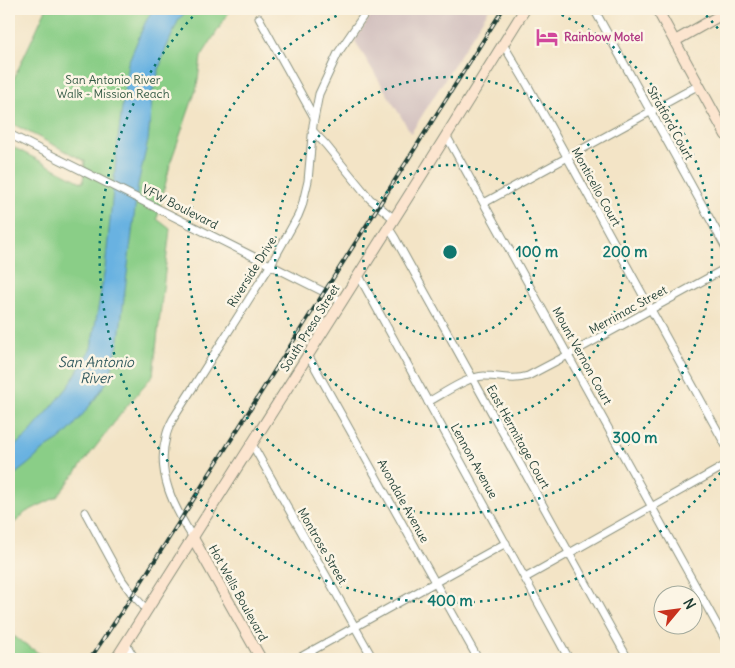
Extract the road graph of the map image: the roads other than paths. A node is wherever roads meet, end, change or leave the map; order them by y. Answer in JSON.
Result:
{"nodes":[{"id":1,"x":368,"y":9,"type":"edge"},
{"id":2,"x":524,"y":9,"type":"edge"},
{"id":3,"x":594,"y":9,"type":"edge"},
{"id":4,"x":657,"y":9,"type":"edge"},
{"id":5,"x":726,"y":12,"type":"edge"},
{"id":6,"x":259,"y":18,"type":"dead end"},
{"id":7,"x":674,"y":41,"type":"junction"},
{"id":8,"x":502,"y":44,"type":"junction"},
{"id":9,"x":699,"y":85,"type":"junction"},
{"id":10,"x":651,"y":112,"type":"junction"},
{"id":11,"x":314,"y":118,"type":"junction"},
{"id":12,"x":312,"y":130,"type":"junction"},
{"id":13,"x":9,"y":134,"type":"edge"},
{"id":14,"x":446,"y":135,"type":"junction"},
{"id":15,"x":726,"y":135,"type":"edge"},
{"id":16,"x":567,"y":158,"type":"junction"},
{"id":17,"x":484,"y":203,"type":"junction"},
{"id":18,"x":391,"y":222,"type":"junction"},
{"id":19,"x":726,"y":248,"type":"edge"},
{"id":20,"x":270,"y":266,"type":"junction"},
{"id":21,"x":726,"y":268,"type":"edge"},
{"id":22,"x":358,"y":274,"type":"junction"},
{"id":23,"x":342,"y":301,"type":"junction"},
{"id":24,"x":651,"y":310,"type":"junction"},
{"id":25,"x":308,"y":355,"type":"junction"},
{"id":26,"x":568,"y":355,"type":"junction"},
{"id":27,"x":473,"y":379,"type":"junction"},
{"id":28,"x":428,"y":402,"type":"junction"},
{"id":29,"x":252,"y":444,"type":"junction"},
{"id":30,"x":726,"y":446,"type":"edge"},
{"id":31,"x":726,"y":465,"type":"edge"},
{"id":32,"x":652,"y":507,"type":"junction"},
{"id":33,"x":85,"y":512,"type":"dead end"},
{"id":34,"x":193,"y":538,"type":"junction"},
{"id":35,"x":506,"y":544,"type":"junction"},
{"id":36,"x":569,"y":553,"type":"junction"},
{"id":37,"x":525,"y":578,"type":"junction"},
{"id":38,"x":435,"y":583,"type":"junction"},
{"id":39,"x":148,"y":610,"type":"junction"},
{"id":40,"x":355,"y":627,"type":"junction"},
{"id":41,"x":726,"y":642,"type":"edge"},
{"id":42,"x":126,"y":644,"type":"junction"},
{"id":43,"x":116,"y":659,"type":"edge"},
{"id":44,"x":135,"y":659,"type":"edge"},
{"id":45,"x":261,"y":659,"type":"edge"},
{"id":46,"x":297,"y":659,"type":"edge"},
{"id":47,"x":373,"y":659,"type":"edge"},
{"id":48,"x":478,"y":659,"type":"edge"},
{"id":49,"x":569,"y":659,"type":"edge"},
{"id":50,"x":628,"y":659,"type":"edge"}],
"edges":[{"from":1,"to":11,"type":"street","name":"Riverside Drive"},
{"from":2,"to":8,"type":"main road","name":"South Presa Street"},
{"from":3,"to":10,"type":"street","name":"Stratford Court"},
{"from":4,"to":7,"type":"main road"},
{"from":5,"to":7,"type":"main road"},
{"from":6,"to":11,"type":"street"},
{"from":7,"to":9,"type":"main road"},
{"from":8,"to":14,"type":"main road","name":"South Presa Street"},
{"from":8,"to":16,"type":"street","name":"Monticello Court"},
{"from":9,"to":10,"type":"street"},
{"from":9,"to":15,"type":"main road"},
{"from":10,"to":16,"type":"street"},
{"from":10,"to":19,"type":"street","name":"Stratford Court"},
{"from":11,"to":12,"type":"street","name":"Riverside Drive"},
{"from":12,"to":18,"type":"street","name":"East Hermitage Court"},
{"from":12,"to":20,"type":"street","name":"Riverside Drive"},
{"from":13,"to":20,"type":"street","name":"VFW Boulevard"},
{"from":14,"to":17,"type":"street","name":"Mount Vernon Court"},
{"from":14,"to":18,"type":"main road","name":"South Presa Street"},
{"from":16,"to":17,"type":"street"},
{"from":16,"to":24,"type":"street","name":"Monticello Court"},
{"from":17,"to":26,"type":"street","name":"Mount Vernon Court"},
{"from":18,"to":22,"type":"main road","name":"South Presa Street"},
{"from":18,"to":27,"type":"street","name":"East Hermitage Court"},
{"from":20,"to":23,"type":"street","name":"VFW Boulevard"},
{"from":20,"to":34,"type":"street","name":"Riverside Drive"},
{"from":21,"to":24,"type":"street","name":"Merrimac Street"},
{"from":22,"to":23,"type":"main road","name":"South Presa Street"},
{"from":22,"to":28,"type":"street","name":"Lennon Avenue"},
{"from":23,"to":25,"type":"main road","name":"South Presa Street"},
{"from":24,"to":26,"type":"street","name":"Merrimac Street"},
{"from":24,"to":30,"type":"street","name":"Monticello Court"},
{"from":25,"to":29,"type":"main road","name":"South Presa Street"},
{"from":25,"to":38,"type":"street","name":"Avondale Avenue"},
{"from":26,"to":27,"type":"street","name":"Merrimac Street"},
{"from":26,"to":32,"type":"street","name":"Mount Vernon Court"},
{"from":27,"to":28,"type":"street","name":"Merrimac Street"},
{"from":27,"to":36,"type":"street","name":"East Hermitage Court"},
{"from":28,"to":35,"type":"street","name":"Lennon Avenue"},
{"from":29,"to":34,"type":"main road","name":"South Presa Street"},
{"from":29,"to":40,"type":"street","name":"Montrose Street"},
{"from":31,"to":32,"type":"street"},
{"from":32,"to":36,"type":"street"},
{"from":32,"to":41,"type":"street","name":"Mount Vernon Court"},
{"from":33,"to":39,"type":"street"},
{"from":34,"to":39,"type":"main road","name":"South Presa Street"},
{"from":34,"to":45,"type":"main road","name":"Hot Wells Boulevard"},
{"from":35,"to":37,"type":"street","name":"Lennon Avenue"},
{"from":35,"to":38,"type":"street"},
{"from":36,"to":37,"type":"street"},
{"from":36,"to":50,"type":"street","name":"East Hermitage Court"},
{"from":37,"to":49,"type":"street","name":"Lennon Avenue"},
{"from":38,"to":40,"type":"street"},
{"from":38,"to":48,"type":"street","name":"Avondale Avenue"},
{"from":39,"to":42,"type":"main road","name":"South Presa Street"},
{"from":40,"to":46,"type":"street"},
{"from":40,"to":47,"type":"street","name":"Montrose Street"},
{"from":42,"to":43,"type":"main road","name":"South Presa Street"},
{"from":42,"to":44,"type":"street"}]}
